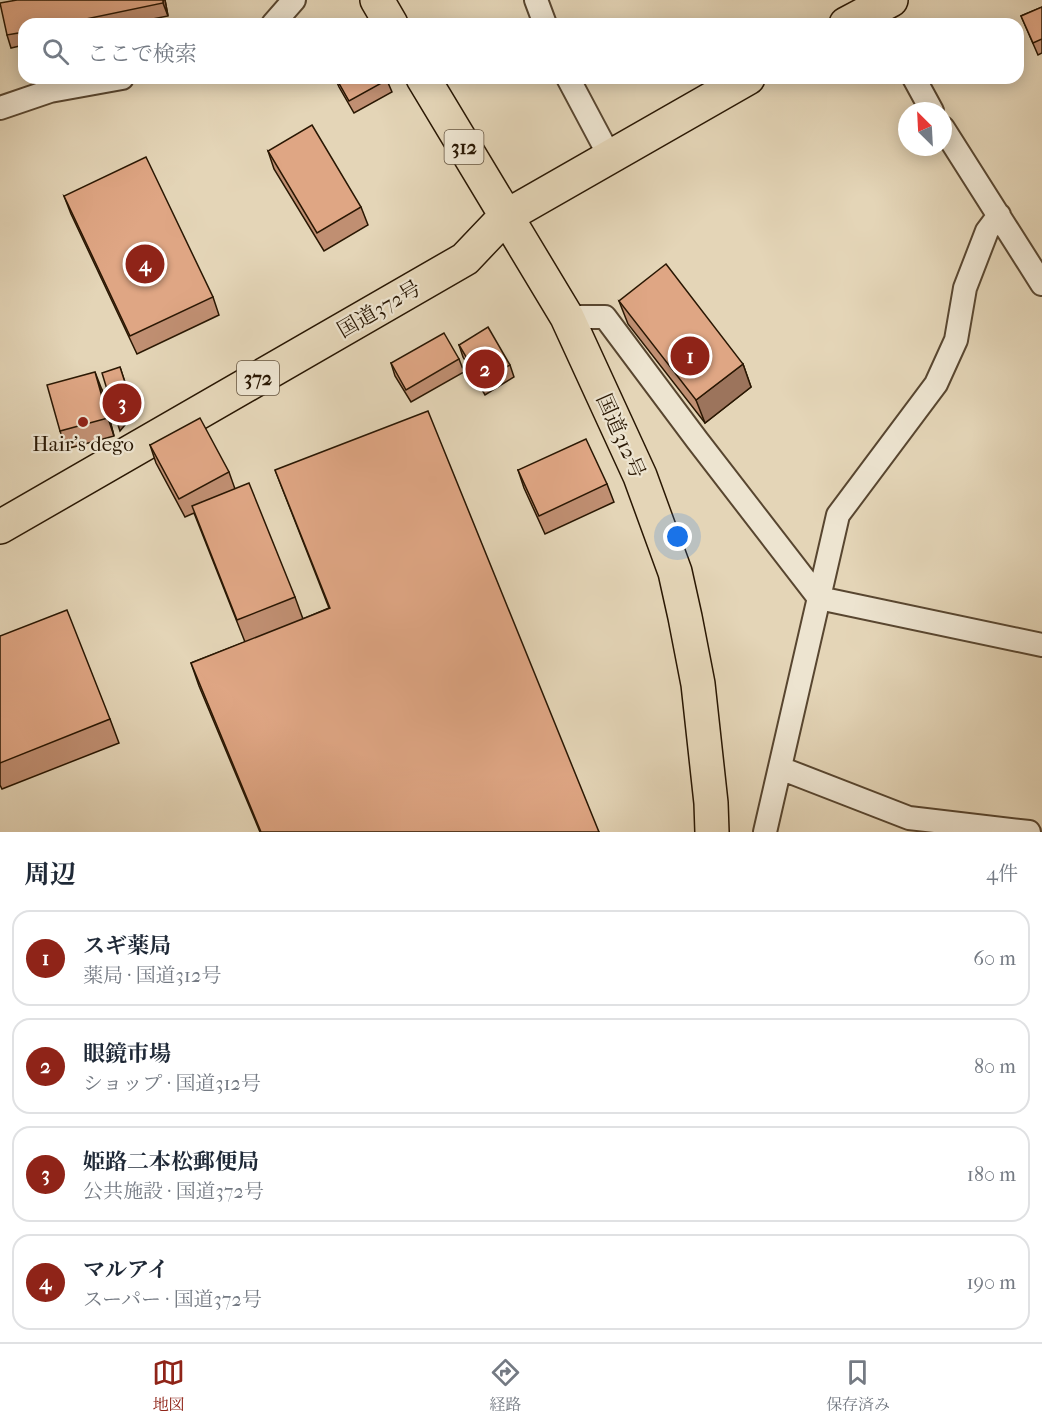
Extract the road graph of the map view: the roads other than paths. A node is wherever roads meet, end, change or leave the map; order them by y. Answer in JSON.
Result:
{"nodes":[{"id":1,"x":294,"y":0,"type":"edge"},
{"id":2,"x":377,"y":0,"type":"edge"},
{"id":3,"x":536,"y":0,"type":"edge"},
{"id":4,"x":887,"y":10,"type":"edge"},
{"id":5,"x":278,"y":18,"type":"edge"},
{"id":6,"x":388,"y":18,"type":"edge"},
{"id":7,"x":543,"y":18,"type":"edge"},
{"id":8,"x":864,"y":18,"type":"edge"},
{"id":9,"x":89,"y":84,"type":"edge"},
{"id":10,"x":427,"y":84,"type":"edge"},
{"id":11,"x":571,"y":84,"type":"edge"},
{"id":12,"x":738,"y":84,"type":"edge"},
{"id":13,"x":917,"y":84,"type":"edge"},
{"id":14,"x":927,"y":102,"type":"edge"},
{"id":15,"x":0,"y":108,"type":"edge"},
{"id":16,"x":952,"y":142,"type":"edge"},
{"id":17,"x":610,"y":157,"type":"junction"},
{"id":18,"x":999,"y":215,"type":"junction"},
{"id":19,"x":505,"y":217,"type":"junction"},
{"id":20,"x":1042,"y":284,"type":"edge"},
{"id":21,"x":567,"y":317,"type":"junction"},
{"id":22,"x":0,"y":527,"type":"edge"},
{"id":23,"x":819,"y":598,"type":"junction"},
{"id":24,"x":1042,"y":645,"type":"edge"},
{"id":25,"x":780,"y":768,"type":"junction"},
{"id":26,"x":712,"y":832,"type":"edge"},
{"id":27,"x":765,"y":832,"type":"edge"},
{"id":28,"x":1029,"y":832,"type":"edge"}],
"edges":[{"from":1,"to":5,"type":"street"},
{"from":2,"to":6,"type":"highway"},
{"from":3,"to":7,"type":"street"},
{"from":4,"to":8,"type":"highway"},
{"from":9,"to":15,"type":"street"},
{"from":10,"to":19,"type":"highway","name":"国道312号","number":"312"},
{"from":11,"to":17,"type":"street"},
{"from":12,"to":17,"type":"highway","name":"国道372号","number":"372"},
{"from":13,"to":14,"type":"street"},
{"from":16,"to":18,"type":"street"},
{"from":17,"to":19,"type":"highway","name":"国道372号","number":"372"},
{"from":18,"to":20,"type":"street"},
{"from":18,"to":23,"type":"street"},
{"from":19,"to":21,"type":"highway","name":"国道312号","number":"312"},
{"from":19,"to":22,"type":"highway","name":"国道372号","number":"372"},
{"from":21,"to":23,"type":"street"},
{"from":21,"to":26,"type":"highway","name":"国道312号","number":"312"},
{"from":23,"to":24,"type":"street"},
{"from":23,"to":25,"type":"street"},
{"from":25,"to":27,"type":"street"},
{"from":25,"to":28,"type":"street"}]}
